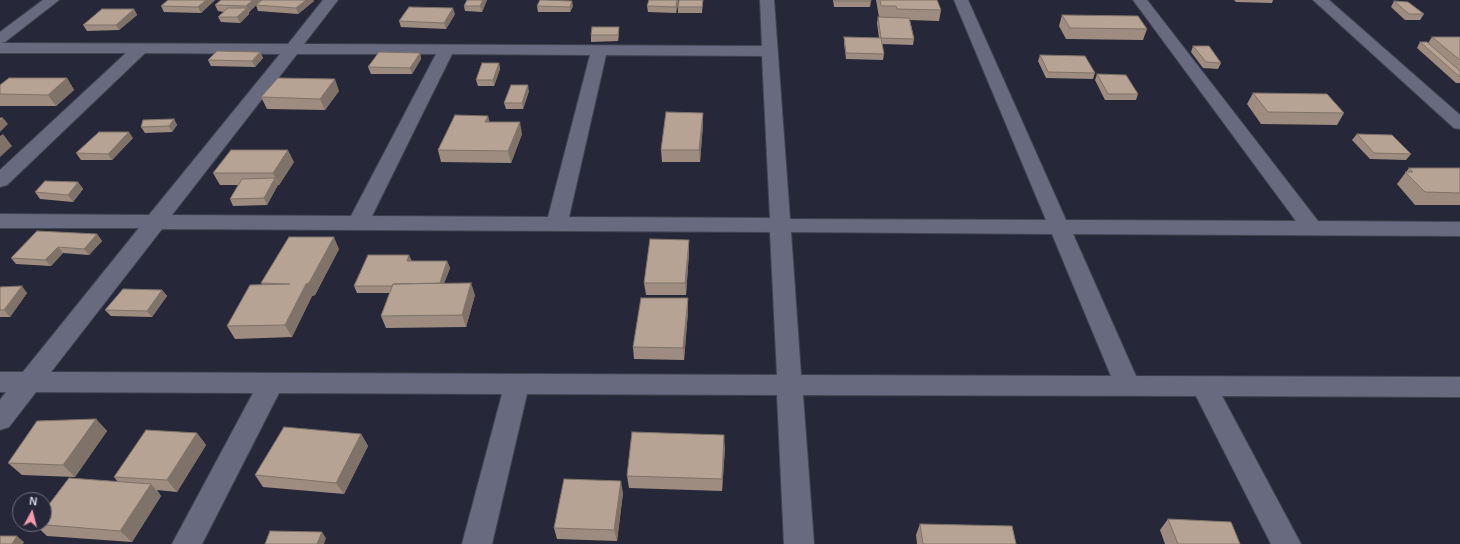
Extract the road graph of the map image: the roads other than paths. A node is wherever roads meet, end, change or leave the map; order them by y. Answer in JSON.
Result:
{"nodes":[{"id":1,"x":52,"y":0,"type":"edge"},
{"id":2,"x":331,"y":0,"type":"edge"},
{"id":3,"x":768,"y":0,"type":"edge"},
{"id":4,"x":960,"y":0,"type":"edge"},
{"id":5,"x":1140,"y":0,"type":"edge"},
{"id":6,"x":1320,"y":0,"type":"edge"},
{"id":7,"x":0,"y":39,"type":"edge"},
{"id":8,"x":0,"y":48,"type":"edge"},
{"id":9,"x":140,"y":49,"type":"junction"},
{"id":10,"x":292,"y":50,"type":"junction"},
{"id":11,"x":446,"y":50,"type":"junction"},
{"id":12,"x":599,"y":51,"type":"junction"},
{"id":13,"x":770,"y":51,"type":"junction"},
{"id":14,"x":1460,"y":124,"type":"edge"},
{"id":15,"x":0,"y":181,"type":"edge"},
{"id":16,"x":0,"y":221,"type":"edge"},
{"id":17,"x":156,"y":222,"type":"junction"},
{"id":18,"x":358,"y":223,"type":"junction"},
{"id":19,"x":557,"y":224,"type":"junction"},
{"id":20,"x":781,"y":225,"type":"junction"},
{"id":21,"x":1059,"y":226,"type":"junction"},
{"id":22,"x":1312,"y":228,"type":"junction"},
{"id":23,"x":1460,"y":228,"type":"edge"},
{"id":24,"x":0,"y":382,"type":"edge"},
{"id":25,"x":29,"y":382,"type":"junction"},
{"id":26,"x":270,"y":382,"type":"junction"},
{"id":27,"x":517,"y":383,"type":"junction"},
{"id":28,"x":790,"y":385,"type":"junction"},
{"id":29,"x":1128,"y":386,"type":"junction"},
{"id":30,"x":1204,"y":386,"type":"junction"},
{"id":31,"x":1460,"y":386,"type":"edge"},
{"id":32,"x":0,"y":419,"type":"edge"},
{"id":33,"x":187,"y":544,"type":"edge"},
{"id":34,"x":477,"y":544,"type":"edge"},
{"id":35,"x":799,"y":544,"type":"edge"},
{"id":36,"x":1286,"y":544,"type":"edge"}],
"edges":[{"from":1,"to":7,"type":"street"},
{"from":2,"to":10,"type":"street"},
{"from":3,"to":13,"type":"street"},
{"from":4,"to":21,"type":"street"},
{"from":5,"to":22,"type":"street"},
{"from":6,"to":14,"type":"street"},
{"from":8,"to":9,"type":"street"},
{"from":9,"to":10,"type":"street"},
{"from":9,"to":15,"type":"street"},
{"from":10,"to":11,"type":"street"},
{"from":10,"to":17,"type":"street"},
{"from":11,"to":12,"type":"street"},
{"from":11,"to":18,"type":"street"},
{"from":12,"to":13,"type":"street"},
{"from":12,"to":19,"type":"street"},
{"from":13,"to":20,"type":"street"},
{"from":16,"to":17,"type":"street"},
{"from":17,"to":18,"type":"street"},
{"from":17,"to":25,"type":"street"},
{"from":18,"to":19,"type":"street"},
{"from":19,"to":20,"type":"street"},
{"from":20,"to":21,"type":"street"},
{"from":20,"to":28,"type":"street"},
{"from":21,"to":22,"type":"street"},
{"from":21,"to":29,"type":"street"},
{"from":22,"to":23,"type":"street"},
{"from":24,"to":25,"type":"street"},
{"from":25,"to":26,"type":"street"},
{"from":25,"to":32,"type":"street"},
{"from":26,"to":27,"type":"street"},
{"from":26,"to":33,"type":"street"},
{"from":27,"to":28,"type":"street"},
{"from":27,"to":34,"type":"street"},
{"from":28,"to":29,"type":"street"},
{"from":28,"to":35,"type":"street"},
{"from":29,"to":30,"type":"street"},
{"from":30,"to":31,"type":"street"},
{"from":30,"to":36,"type":"street"}]}
